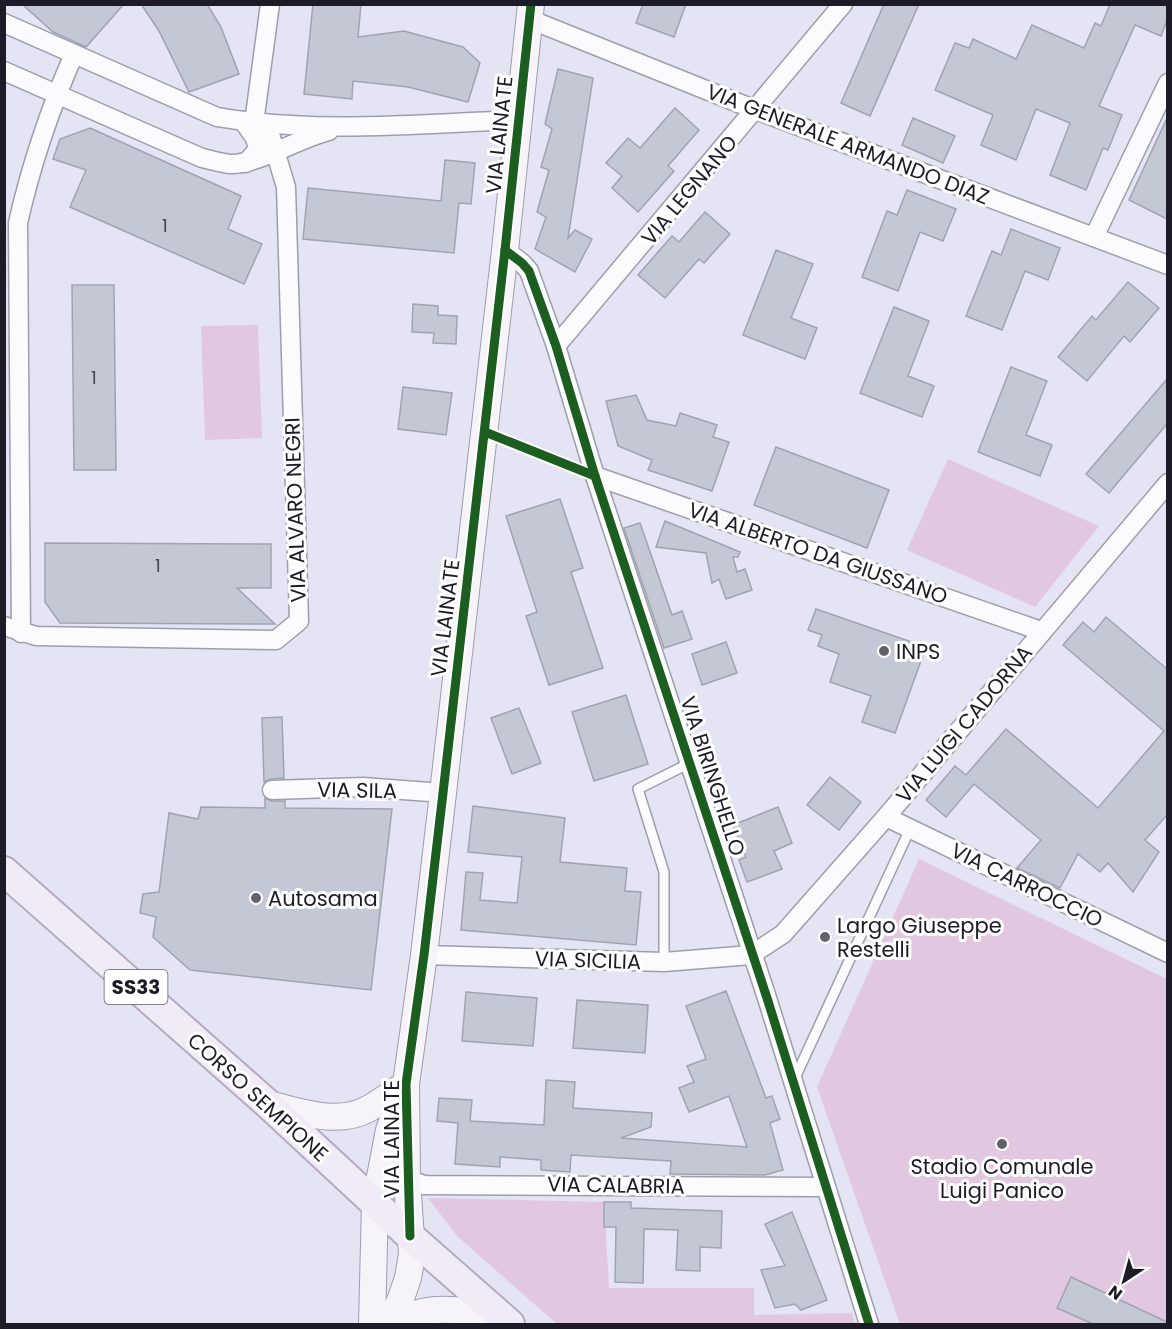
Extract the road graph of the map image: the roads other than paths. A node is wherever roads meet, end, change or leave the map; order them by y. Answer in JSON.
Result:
{"nodes":[{"id":1,"x":270,"y":4,"type":"edge"},
{"id":2,"x":843,"y":4,"type":"edge"},
{"id":3,"x":530,"y":12,"type":"edge"},
{"id":4,"x":4,"y":23,"type":"edge"},
{"id":5,"x":74,"y":54,"type":"junction"},
{"id":6,"x":4,"y":71,"type":"edge"},
{"id":7,"x":1167,"y":83,"type":"edge"},
{"id":8,"x":57,"y":94,"type":"junction"},
{"id":9,"x":756,"y":110,"type":"junction"},
{"id":10,"x":517,"y":120,"type":"junction"},
{"id":11,"x":255,"y":122,"type":"junction"},
{"id":12,"x":346,"y":127,"type":"junction"},
{"id":13,"x":274,"y":151,"type":"junction"},
{"id":14,"x":246,"y":163,"type":"junction"},
{"id":15,"x":1094,"y":237,"type":"junction"},
{"id":16,"x":505,"y":250,"type":"junction"},
{"id":17,"x":1167,"y":265,"type":"edge"},
{"id":18,"x":556,"y":346,"type":"junction"},
{"id":19,"x":595,"y":476,"type":"junction"},
{"id":20,"x":1167,"y":483,"type":"edge"},
{"id":21,"x":13,"y":629,"type":"edge"},
{"id":22,"x":1041,"y":631,"type":"junction"},
{"id":23,"x":690,"y":763,"type":"junction"},
{"id":24,"x":272,"y":790,"type":"dead end"},
{"id":25,"x":443,"y":793,"type":"junction"},
{"id":26,"x":886,"y":817,"type":"junction"},
{"id":27,"x":910,"y":829,"type":"junction"},
{"id":28,"x":4,"y":871,"type":"edge"},
{"id":29,"x":1167,"y":953,"type":"edge"},
{"id":30,"x":424,"y":955,"type":"junction"},
{"id":31,"x":751,"y":955,"type":"junction"},
{"id":32,"x":664,"y":962,"type":"junction"},
{"id":33,"x":793,"y":1082,"type":"junction"},
{"id":34,"x":406,"y":1084,"type":"junction"},
{"id":35,"x":268,"y":1104,"type":"junction"},
{"id":36,"x":407,"y":1179,"type":"junction"},
{"id":37,"x":825,"y":1187,"type":"junction"},
{"id":38,"x":375,"y":1203,"type":"junction"},
{"id":39,"x":410,"y":1236,"type":"junction"},
{"id":40,"x":372,"y":1324,"type":"edge"},
{"id":41,"x":388,"y":1324,"type":"edge"},
{"id":42,"x":394,"y":1324,"type":"edge"},
{"id":43,"x":504,"y":1324,"type":"edge"},
{"id":44,"x":510,"y":1324,"type":"edge"},
{"id":45,"x":869,"y":1324,"type":"edge"}],
"edges":[{"from":1,"to":11,"type":"street"},
{"from":2,"to":9,"type":"street","name":"VIA LEGNANO"},
{"from":3,"to":9,"type":"street","name":"VIA GENERALE ARMANDO DIAZ"},
{"from":3,"to":10,"type":"street","name":"VIA LAINATE"},
{"from":4,"to":5,"type":"street"},
{"from":5,"to":8,"type":"street"},
{"from":5,"to":11,"type":"street"},
{"from":6,"to":8,"type":"street"},
{"from":7,"to":15,"type":"street"},
{"from":8,"to":14,"type":"street"},
{"from":8,"to":21,"type":"street"},
{"from":9,"to":15,"type":"street","name":"VIA GENERALE ARMANDO DIAZ"},
{"from":9,"to":18,"type":"street","name":"VIA LEGNANO"},
{"from":10,"to":12,"type":"street"},
{"from":10,"to":16,"type":"street","name":"VIA LAINATE"},
{"from":11,"to":12,"type":"street"},
{"from":11,"to":13,"type":"street"},
{"from":11,"to":14,"type":"street"},
{"from":12,"to":13,"type":"street"},
{"from":13,"to":14,"type":"street"},
{"from":13,"to":21,"type":"street","name":"VIA ALVARO NEGRI"},
{"from":15,"to":17,"type":"street","name":"VIA GENERALE ARMANDO DIAZ"},
{"from":16,"to":18,"type":"street","name":"VIA BIRINGHELLO"},
{"from":16,"to":25,"type":"street","name":"VIA LAINATE"},
{"from":18,"to":19,"type":"street","name":"VIA BIRINGHELLO"},
{"from":19,"to":22,"type":"street","name":"VIA ALBERTO DA GIUSSANO"},
{"from":19,"to":23,"type":"street","name":"VIA BIRINGHELLO"},
{"from":20,"to":22,"type":"street","name":"VIA LUIGI CADORNA"},
{"from":22,"to":26,"type":"street","name":"VIA LUIGI CADORNA"},
{"from":23,"to":31,"type":"street","name":"VIA BIRINGHELLO"},
{"from":23,"to":32,"type":"lane"},
{"from":24,"to":25,"type":"street","name":"VIA SILA"},
{"from":25,"to":30,"type":"street","name":"VIA LAINATE"},
{"from":26,"to":27,"type":"street","name":"VIA CARROCCIO"},
{"from":26,"to":31,"type":"street","name":"VIA LUIGI CADORNA"},
{"from":27,"to":29,"type":"street","name":"VIA CARROCCIO"},
{"from":27,"to":33,"type":"lane"},
{"from":28,"to":35,"type":"main road","name":"CORSO SEMPIONE","number":"SS33"},
{"from":30,"to":32,"type":"street","name":"VIA SICILIA"},
{"from":30,"to":34,"type":"street","name":"VIA LAINATE"},
{"from":31,"to":32,"type":"street","name":"VIA SICILIA"},
{"from":31,"to":33,"type":"street","name":"VIA BIRINGHELLO"},
{"from":33,"to":37,"type":"street","name":"VIA BIRINGHELLO"},
{"from":34,"to":35,"type":"street"},
{"from":34,"to":36,"type":"street","name":"VIA LAINATE"},
{"from":34,"to":38,"type":"street","name":"VIA LAINATE"},
{"from":35,"to":38,"type":"main road","name":"CORSO SEMPIONE","number":"SS33"},
{"from":36,"to":37,"type":"street","name":"VIA CALABRIA"},
{"from":36,"to":39,"type":"street","name":"VIA LAINATE"},
{"from":37,"to":45,"type":"street","name":"VIA BIRINGHELLO"},
{"from":38,"to":39,"type":"main road","name":"CORSO SEMPIONE","number":"SS33"},
{"from":38,"to":40,"type":"street","name":"VIA LAINATE"},
{"from":39,"to":41,"type":"street","name":"VIA LAINATE"},
{"from":39,"to":44,"type":"main road","name":"CORSO SEMPIONE","number":"SS33"},
{"from":42,"to":43,"type":"street"}]}
